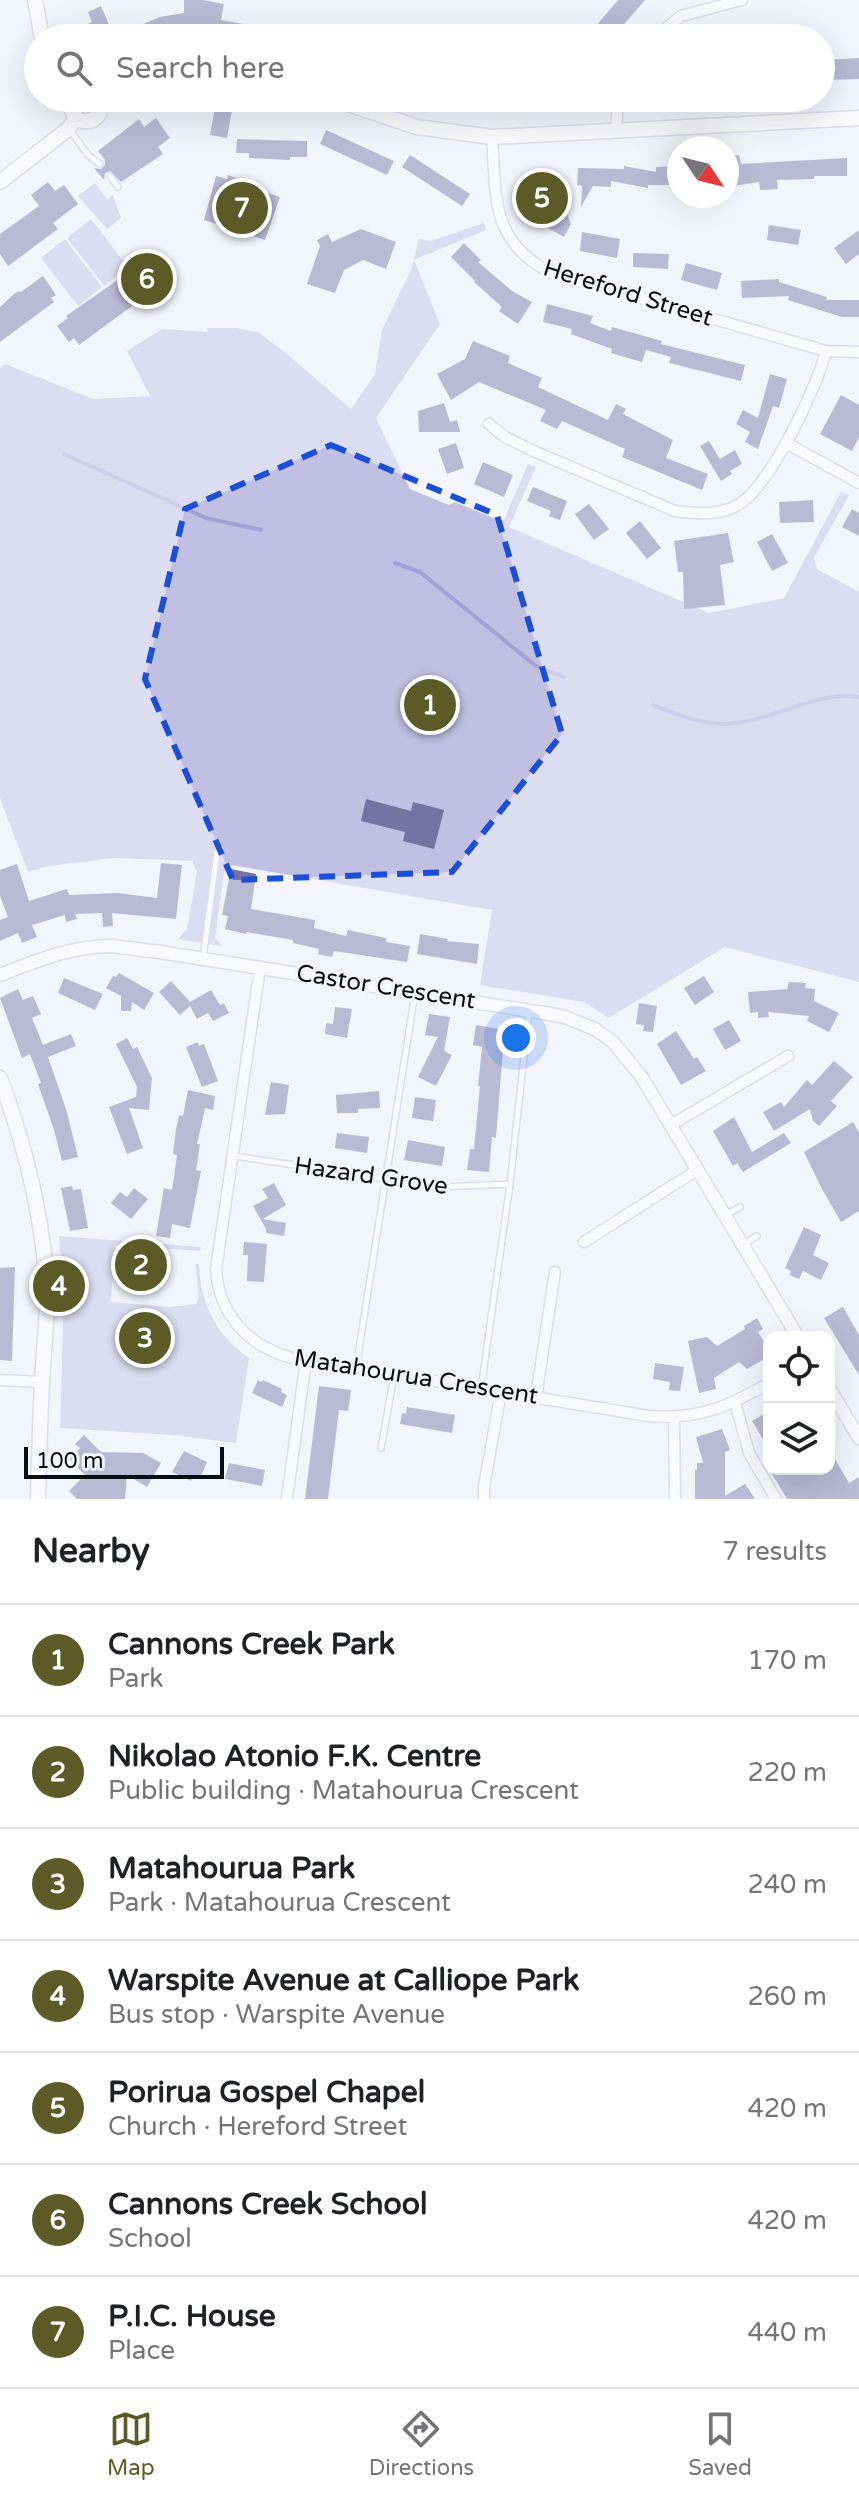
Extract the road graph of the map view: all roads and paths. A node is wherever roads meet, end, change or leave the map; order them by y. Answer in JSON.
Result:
{"nodes":[{"id":1,"x":35,"y":0,"type":"edge"},
{"id":2,"x":742,"y":0,"type":"edge"},
{"id":3,"x":39,"y":24,"type":"edge"},
{"id":4,"x":671,"y":24,"type":"edge"},
{"id":5,"x":71,"y":112,"type":"edge"},
{"id":6,"x":99,"y":112,"type":"edge"},
{"id":7,"x":372,"y":112,"type":"edge"},
{"id":8,"x":617,"y":112,"type":"edge"},
{"id":9,"x":859,"y":118,"type":"edge"},
{"id":10,"x":72,"y":123,"type":"junction"},
{"id":11,"x":616,"y":131,"type":"junction"},
{"id":12,"x":492,"y":137,"type":"junction"},
{"id":13,"x":100,"y":164,"type":"dead end"},
{"id":14,"x":2,"y":176,"type":"edge"},
{"id":15,"x":110,"y":176,"type":"dead end"},
{"id":16,"x":118,"y":187,"type":"dead end"},
{"id":17,"x":826,"y":351,"type":"junction"},
{"id":18,"x":859,"y":352,"type":"edge"},
{"id":19,"x":489,"y":424,"type":"dead end"},
{"id":20,"x":786,"y":443,"type":"junction"},
{"id":21,"x":859,"y":483,"type":"edge"},
{"id":22,"x":221,"y":849,"type":"dead end"},
{"id":23,"x":203,"y":959,"type":"junction"},
{"id":24,"x":260,"y":968,"type":"junction"},
{"id":25,"x":0,"y":975,"type":"edge"},
{"id":26,"x":415,"y":992,"type":"junction"},
{"id":27,"x":530,"y":1010,"type":"junction"},
{"id":28,"x":788,"y":1056,"type":"dead end"},
{"id":29,"x":0,"y":1078,"type":"edge"},
{"id":30,"x":671,"y":1125,"type":"junction"},
{"id":31,"x":231,"y":1156,"type":"junction"},
{"id":32,"x":697,"y":1170,"type":"junction"},
{"id":33,"x":386,"y":1179,"type":"junction"},
{"id":34,"x":510,"y":1184,"type":"junction"},
{"id":35,"x":740,"y":1207,"type":"dead end"},
{"id":36,"x":725,"y":1216,"type":"junction"},
{"id":37,"x":757,"y":1236,"type":"dead end"},
{"id":38,"x":584,"y":1242,"type":"dead end"},
{"id":39,"x":742,"y":1245,"type":"junction"},
{"id":40,"x":555,"y":1272,"type":"dead end"},
{"id":41,"x":794,"y":1331,"type":"edge"},
{"id":42,"x":306,"y":1360,"type":"junction"},
{"id":43,"x":356,"y":1368,"type":"junction"},
{"id":44,"x":395,"y":1375,"type":"junction"},
{"id":45,"x":0,"y":1380,"type":"edge"},
{"id":46,"x":42,"y":1382,"type":"junction"},
{"id":47,"x":763,"y":1386,"type":"edge"},
{"id":48,"x":481,"y":1389,"type":"junction"},
{"id":49,"x":501,"y":1392,"type":"junction"},
{"id":50,"x":536,"y":1397,"type":"junction"},
{"id":51,"x":835,"y":1398,"type":"edge"},
{"id":52,"x":735,"y":1402,"type":"junction"},
{"id":53,"x":674,"y":1418,"type":"junction"},
{"id":54,"x":859,"y":1438,"type":"edge"},
{"id":55,"x":381,"y":1448,"type":"dead end"},
{"id":56,"x":38,"y":1499,"type":"edge"},
{"id":57,"x":287,"y":1499,"type":"edge"},
{"id":58,"x":484,"y":1499,"type":"edge"},
{"id":59,"x":675,"y":1499,"type":"edge"},
{"id":60,"x":776,"y":1499,"type":"edge"}],
"edges":[{"from":1,"to":3,"type":"main road"},
{"from":2,"to":4,"type":"street"},
{"from":5,"to":10,"type":"main road"},
{"from":6,"to":10,"type":"main road"},
{"from":7,"to":12,"type":"main road"},
{"from":8,"to":11,"type":"street"},
{"from":9,"to":11,"type":"main road"},
{"from":10,"to":13,"type":"lane"},
{"from":10,"to":14,"type":"main road"},
{"from":11,"to":12,"type":"main road"},
{"from":12,"to":17,"type":"street","name":"Hereford Street"},
{"from":15,"to":16,"type":"lane"},
{"from":17,"to":18,"type":"street","name":"Hereford Street"},
{"from":17,"to":20,"type":"street"},
{"from":19,"to":20,"type":"street"},
{"from":20,"to":21,"type":"street"},
{"from":22,"to":23,"type":"lane"},
{"from":23,"to":24,"type":"street","name":"Castor Crescent"},
{"from":23,"to":25,"type":"street","name":"Castor Crescent"},
{"from":24,"to":26,"type":"street","name":"Castor Crescent"},
{"from":24,"to":31,"type":"street","name":"Matahourua Crescent"},
{"from":26,"to":27,"type":"street","name":"Castor Crescent"},
{"from":26,"to":33,"type":"lane"},
{"from":27,"to":30,"type":"street","name":"Castor Crescent"},
{"from":27,"to":34,"type":"lane"},
{"from":28,"to":30,"type":"street"},
{"from":29,"to":46,"type":"main road"},
{"from":30,"to":32,"type":"street","name":"Castor Crescent"},
{"from":31,"to":33,"type":"lane","name":"Hazard Grove"},
{"from":31,"to":42,"type":"street","name":"Matahourua Crescent"},
{"from":32,"to":36,"type":"street","name":"Castor Crescent"},
{"from":32,"to":38,"type":"street"},
{"from":33,"to":34,"type":"lane","name":"Hazard Grove"},
{"from":33,"to":43,"type":"lane"},
{"from":34,"to":48,"type":"lane"},
{"from":35,"to":36,"type":"lane"},
{"from":36,"to":39,"type":"street","name":"Castor Crescent"},
{"from":37,"to":39,"type":"lane"},
{"from":39,"to":41,"type":"street","name":"Castor Crescent"},
{"from":40,"to":50,"type":"street"},
{"from":42,"to":43,"type":"street","name":"Matahourua Crescent"},
{"from":42,"to":57,"type":"street"},
{"from":43,"to":44,"type":"street","name":"Matahourua Crescent"},
{"from":44,"to":48,"type":"street","name":"Matahourua Crescent"},
{"from":44,"to":55,"type":"lane"},
{"from":45,"to":46,"type":"street"},
{"from":46,"to":56,"type":"main road"},
{"from":47,"to":52,"type":"street","name":"Matahourua Crescent"},
{"from":48,"to":49,"type":"street","name":"Matahourua Crescent"},
{"from":49,"to":50,"type":"street","name":"Matahourua Crescent"},
{"from":49,"to":58,"type":"street"},
{"from":50,"to":53,"type":"street","name":"Matahourua Crescent"},
{"from":51,"to":54,"type":"street"},
{"from":52,"to":53,"type":"street","name":"Matahourua Crescent"},
{"from":52,"to":60,"type":"street"},
{"from":53,"to":59,"type":"street"}]}
